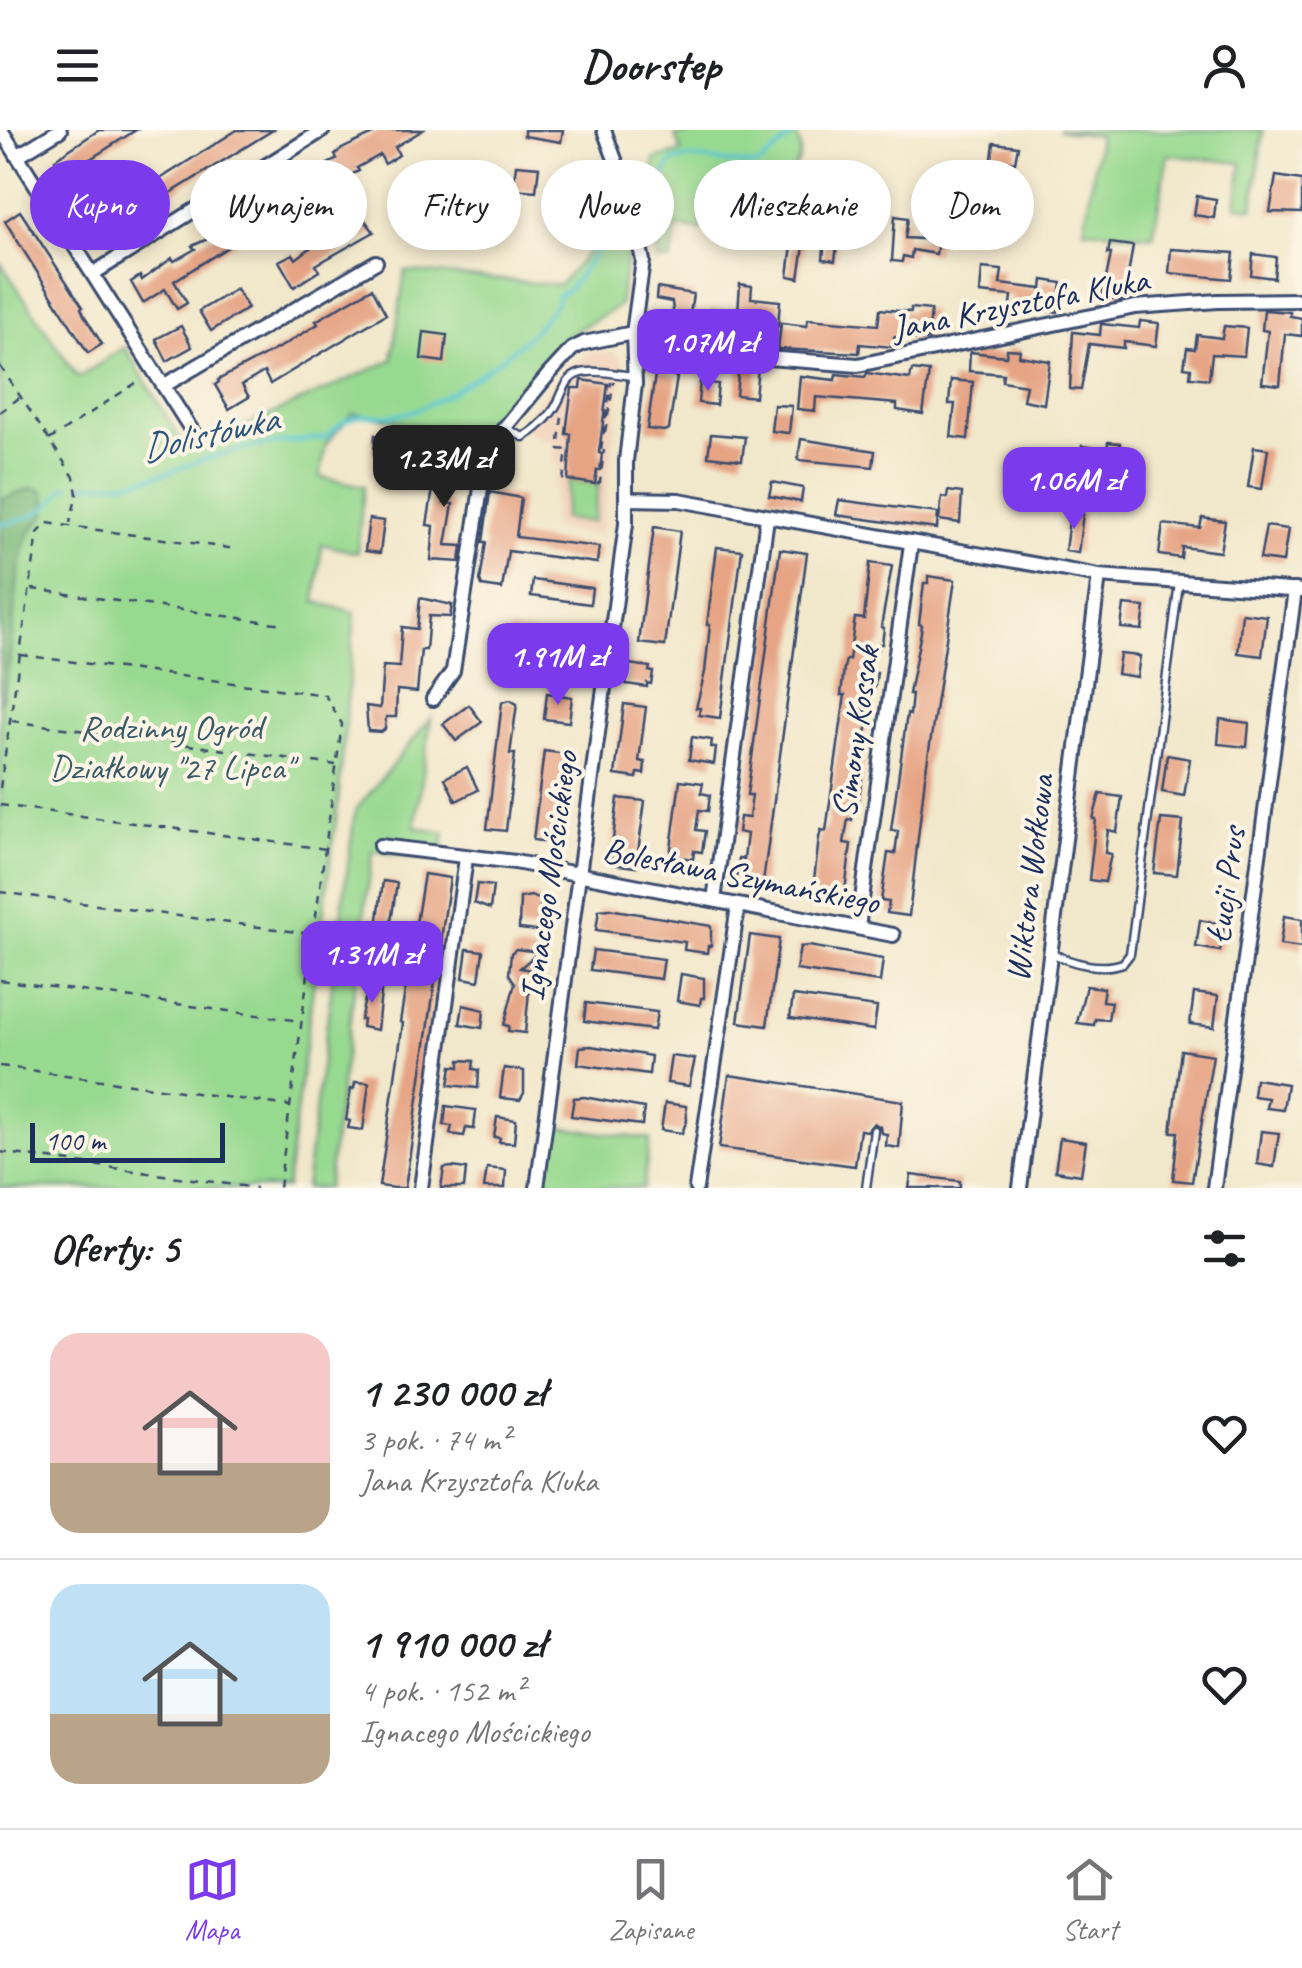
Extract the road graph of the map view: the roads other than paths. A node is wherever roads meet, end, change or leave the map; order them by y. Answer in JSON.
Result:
{"nodes":[{"id":1,"x":2,"y":130,"type":"edge"},
{"id":2,"x":60,"y":130,"type":"edge"},
{"id":3,"x":324,"y":130,"type":"edge"},
{"id":4,"x":604,"y":130,"type":"edge"},
{"id":5,"x":18,"y":156,"type":"junction"},
{"id":6,"x":376,"y":262,"type":"dead end"},
{"id":7,"x":94,"y":273,"type":"junction"},
{"id":8,"x":1302,"y":300,"type":"edge"},
{"id":9,"x":633,"y":332,"type":"junction"},
{"id":10,"x":635,"y":376,"type":"junction"},
{"id":11,"x":165,"y":385,"type":"junction"},
{"id":12,"x":506,"y":427,"type":"junction"},
{"id":13,"x":194,"y":434,"type":"dead end"},
{"id":14,"x":627,"y":499,"type":"junction"},
{"id":15,"x":767,"y":518,"type":"junction"},
{"id":16,"x":910,"y":544,"type":"junction"},
{"id":17,"x":1099,"y":576,"type":"junction"},
{"id":18,"x":1180,"y":582,"type":"junction"},
{"id":19,"x":1298,"y":591,"type":"edge"},
{"id":20,"x":432,"y":698,"type":"dead end"},
{"id":21,"x":380,"y":846,"type":"dead end"},
{"id":22,"x":466,"y":858,"type":"junction"},
{"id":23,"x":578,"y":874,"type":"junction"},
{"id":24,"x":714,"y":900,"type":"junction"},
{"id":25,"x":738,"y":906,"type":"junction"},
{"id":26,"x":858,"y":928,"type":"junction"},
{"id":27,"x":893,"y":935,"type":"dead end"},
{"id":28,"x":1050,"y":952,"type":"junction"},
{"id":29,"x":874,"y":1130,"type":"dead end"},
{"id":30,"x":420,"y":1188,"type":"edge"},
{"id":31,"x":537,"y":1188,"type":"edge"},
{"id":32,"x":696,"y":1188,"type":"edge"},
{"id":33,"x":866,"y":1188,"type":"edge"},
{"id":34,"x":1020,"y":1188,"type":"edge"},
{"id":35,"x":1214,"y":1188,"type":"edge"}],
"edges":[{"from":1,"to":5,"type":"street"},
{"from":2,"to":5,"type":"street"},
{"from":3,"to":7,"type":"street"},
{"from":4,"to":9,"type":"street"},
{"from":5,"to":7,"type":"street"},
{"from":6,"to":11,"type":"street"},
{"from":7,"to":11,"type":"street"},
{"from":8,"to":9,"type":"street","name":"Jana Krzysztofa Kluka"},
{"from":9,"to":10,"type":"street","name":"Ignacego Mościckiego"},
{"from":9,"to":12,"type":"street","name":"Jana Krzysztofa Kluka"},
{"from":10,"to":12,"type":"lane"},
{"from":10,"to":14,"type":"street","name":"Ignacego Mościckiego"},
{"from":11,"to":13,"type":"street"},
{"from":12,"to":20,"type":"street","name":"Jana Krzysztofa Kluka"},
{"from":14,"to":15,"type":"street"},
{"from":14,"to":23,"type":"street","name":"Ignacego Mościckiego"},
{"from":15,"to":16,"type":"street"},
{"from":15,"to":24,"type":"street"},
{"from":16,"to":17,"type":"street"},
{"from":16,"to":26,"type":"street","name":"Simony Kossak"},
{"from":17,"to":18,"type":"street"},
{"from":17,"to":28,"type":"street","name":"Wiktora Wołkowa"},
{"from":18,"to":19,"type":"street"},
{"from":18,"to":28,"type":"lane"},
{"from":19,"to":35,"type":"street","name":"Łucji Prus"},
{"from":21,"to":22,"type":"street","name":"Bolesława Szymańskiego"},
{"from":22,"to":23,"type":"street","name":"Bolesława Szymańskiego"},
{"from":22,"to":30,"type":"street"},
{"from":23,"to":24,"type":"street","name":"Bolesława Szymańskiego"},
{"from":23,"to":31,"type":"street","name":"Ignacego Mościckiego"},
{"from":24,"to":25,"type":"street","name":"Bolesława Szymańskiego"},
{"from":25,"to":26,"type":"street","name":"Bolesława Szymańskiego"},
{"from":25,"to":32,"type":"street"},
{"from":26,"to":27,"type":"street","name":"Bolesława Szymańskiego"},
{"from":28,"to":34,"type":"street","name":"Wiktora Wołkowa"},
{"from":29,"to":33,"type":"lane"}]}
